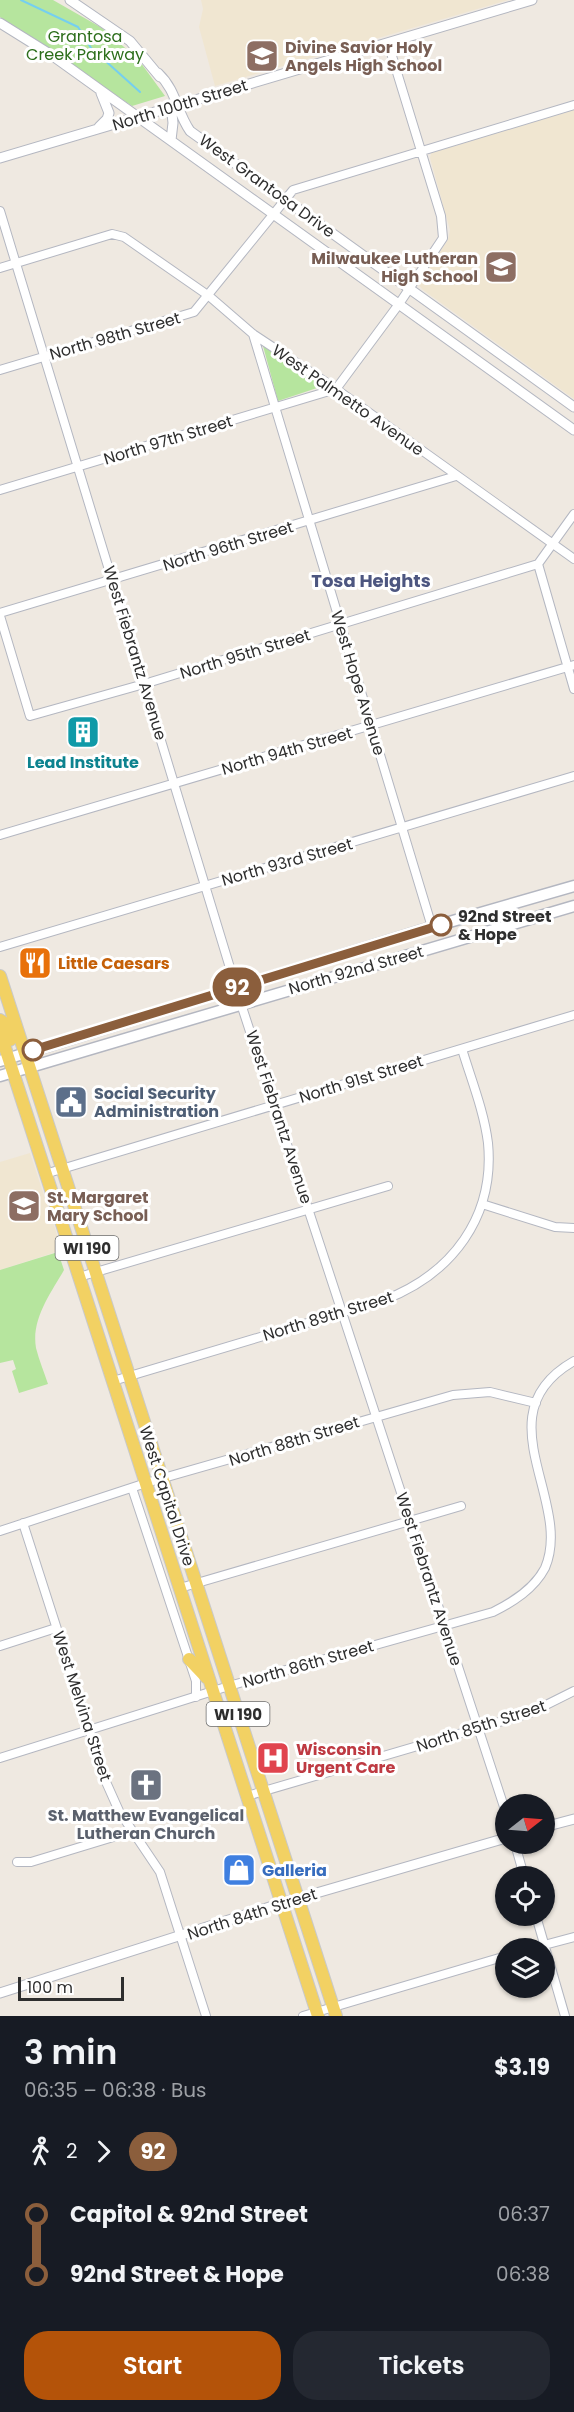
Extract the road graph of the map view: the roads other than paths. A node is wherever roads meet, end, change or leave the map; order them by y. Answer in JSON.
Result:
{"nodes":[{"id":1,"x":70,"y":0,"type":"edge"},
{"id":2,"x":532,"y":0,"type":"edge"},
{"id":3,"x":0,"y":23,"type":"edge"},
{"id":4,"x":388,"y":43,"type":"junction"},
{"id":5,"x":97,"y":88,"type":"junction"},
{"id":6,"x":574,"y":105,"type":"edge"},
{"id":7,"x":174,"y":106,"type":"junction"},
{"id":8,"x":138,"y":117,"type":"junction"},
{"id":9,"x":95,"y":130,"type":"junction"},
{"id":10,"x":171,"y":140,"type":"junction"},
{"id":11,"x":421,"y":150,"type":"junction"},
{"id":12,"x":0,"y":158,"type":"edge"},
{"id":13,"x":285,"y":200,"type":"junction"},
{"id":14,"x":0,"y":211,"type":"edge"},
{"id":15,"x":273,"y":214,"type":"junction"},
{"id":16,"x":16,"y":263,"type":"junction"},
{"id":17,"x":0,"y":268,"type":"edge"},
{"id":18,"x":410,"y":288,"type":"junction"},
{"id":19,"x":209,"y":296,"type":"junction"},
{"id":20,"x":399,"y":304,"type":"junction"},
{"id":21,"x":253,"y":334,"type":"junction"},
{"id":22,"x":44,"y":356,"type":"junction"},
{"id":23,"x":0,"y":370,"type":"edge"},
{"id":24,"x":336,"y":389,"type":"junction"},
{"id":25,"x":574,"y":407,"type":"edge"},
{"id":26,"x":274,"y":409,"type":"junction"},
{"id":27,"x":574,"y":430,"type":"edge"},
{"id":28,"x":78,"y":467,"type":"junction"},
{"id":29,"x":456,"y":476,"type":"junction"},
{"id":30,"x":0,"y":490,"type":"edge"},
{"id":31,"x":574,"y":514,"type":"edge"},
{"id":32,"x":308,"y":521,"type":"junction"},
{"id":33,"x":553,"y":545,"type":"junction"},
{"id":34,"x":574,"y":559,"type":"edge"},
{"id":35,"x":538,"y":564,"type":"junction"},
{"id":36,"x":113,"y":581,"type":"junction"},
{"id":37,"x":0,"y":615,"type":"edge"},
{"id":38,"x":340,"y":626,"type":"junction"},
{"id":39,"x":571,"y":666,"type":"edge"},
{"id":40,"x":144,"y":684,"type":"junction"},
{"id":41,"x":574,"y":689,"type":"edge"},
{"id":42,"x":371,"y":727,"type":"junction"},
{"id":43,"x":574,"y":776,"type":"edge"},
{"id":44,"x":175,"y":785,"type":"junction"},
{"id":45,"x":402,"y":828,"type":"junction"},
{"id":46,"x":0,"y":835,"type":"edge"},
{"id":47,"x":205,"y":885,"type":"junction"},
{"id":48,"x":574,"y":886,"type":"edge"},
{"id":49,"x":574,"y":906,"type":"edge"},
{"id":50,"x":432,"y":927,"type":"junction"},
{"id":51,"x":0,"y":947,"type":"edge"},
{"id":52,"x":0,"y":976,"type":"edge"},
{"id":53,"x":237,"y":988,"type":"junction"},
{"id":54,"x":242,"y":1004,"type":"junction"},
{"id":55,"x":574,"y":1015,"type":"edge"},
{"id":56,"x":0,"y":1020,"type":"edge"},
{"id":57,"x":0,"y":1032,"type":"edge"},
{"id":58,"x":462,"y":1049,"type":"junction"},
{"id":59,"x":12,"y":1057,"type":"edge"},
{"id":60,"x":15,"y":1071,"type":"edge"},
{"id":61,"x":275,"y":1105,"type":"junction"},
{"id":62,"x":61,"y":1170,"type":"junction"},
{"id":63,"x":45,"y":1174,"type":"junction"},
{"id":64,"x":388,"y":1186,"type":"dead end"},
{"id":65,"x":482,"y":1204,"type":"junction"},
{"id":66,"x":309,"y":1209,"type":"junction"},
{"id":67,"x":574,"y":1228,"type":"edge"},
{"id":68,"x":95,"y":1273,"type":"junction"},
{"id":69,"x":79,"y":1277,"type":"junction"},
{"id":70,"x":342,"y":1312,"type":"junction"},
{"id":71,"x":574,"y":1361,"type":"edge"},
{"id":72,"x":129,"y":1377,"type":"junction"},
{"id":73,"x":113,"y":1381,"type":"junction"},
{"id":74,"x":536,"y":1403,"type":"junction"},
{"id":75,"x":376,"y":1416,"type":"junction"},
{"id":76,"x":162,"y":1479,"type":"junction"},
{"id":77,"x":146,"y":1483,"type":"junction"},
{"id":78,"x":132,"y":1488,"type":"junction"},
{"id":79,"x":461,"y":1506,"type":"dead end"},
{"id":80,"x":410,"y":1521,"type":"junction"},
{"id":81,"x":23,"y":1523,"type":"junction"},
{"id":82,"x":0,"y":1531,"type":"edge"},
{"id":83,"x":196,"y":1584,"type":"junction"},
{"id":84,"x":180,"y":1588,"type":"junction"},
{"id":85,"x":445,"y":1626,"type":"junction"},
{"id":86,"x":56,"y":1628,"type":"junction"},
{"id":87,"x":0,"y":1646,"type":"edge"},
{"id":88,"x":189,"y":1659,"type":"junction"},
{"id":89,"x":212,"y":1686,"type":"junction"},
{"id":90,"x":229,"y":1686,"type":"junction"},
{"id":91,"x":574,"y":1691,"type":"edge"},
{"id":92,"x":196,"y":1697,"type":"junction"},
{"id":93,"x":478,"y":1729,"type":"junction"},
{"id":94,"x":89,"y":1731,"type":"junction"},
{"id":95,"x":0,"y":1758,"type":"edge"},
{"id":96,"x":264,"y":1791,"type":"junction"},
{"id":97,"x":500,"y":1794,"type":"edge"},
{"id":98,"x":247,"y":1796,"type":"junction"},
{"id":99,"x":574,"y":1819,"type":"edge"},
{"id":100,"x":555,"y":1824,"type":"edge"},
{"id":101,"x":133,"y":1831,"type":"junction"},
{"id":102,"x":495,"y":1841,"type":"edge"},
{"id":103,"x":265,"y":1851,"type":"junction"},
{"id":104,"x":17,"y":1862,"type":"dead end"},
{"id":105,"x":298,"y":1898,"type":"junction"},
{"id":106,"x":282,"y":1903,"type":"junction"},
{"id":107,"x":181,"y":1936,"type":"junction"},
{"id":108,"x":574,"y":1937,"type":"edge"},
{"id":109,"x":555,"y":1942,"type":"edge"},
{"id":110,"x":314,"y":1947,"type":"junction"},
{"id":111,"x":495,"y":1960,"type":"edge"},
{"id":112,"x":555,"y":1982,"type":"edge"},
{"id":113,"x":0,"y":1994,"type":"edge"},
{"id":114,"x":335,"y":2012,"type":"edge"},
{"id":115,"x":317,"y":2014,"type":"edge"},
{"id":116,"x":206,"y":2016,"type":"edge"},
{"id":117,"x":303,"y":2016,"type":"edge"},
{"id":118,"x":565,"y":2016,"type":"edge"}],
"edges":[{"from":1,"to":7,"type":"street","name":"West Grantosa Drive"},
{"from":2,"to":4,"type":"street","name":"North 100th Street"},
{"from":3,"to":5,"type":"street","name":"West Grantosa Drive"},
{"from":4,"to":7,"type":"street","name":"North 100th Street"},
{"from":4,"to":11,"type":"street"},
{"from":5,"to":8,"type":"street","name":"West Grantosa Drive"},
{"from":5,"to":9,"type":"street"},
{"from":6,"to":11,"type":"street","name":"North 98th Street"},
{"from":7,"to":8,"type":"street","name":"North 100th Street"},
{"from":7,"to":10,"type":"street","name":"West Grantosa Drive"},
{"from":7,"to":13,"type":"street","name":"West Grantosa Drive"},
{"from":8,"to":9,"type":"street","name":"North 100th Street"},
{"from":8,"to":10,"type":"street","name":"West Grantosa Drive"},
{"from":9,"to":12,"type":"street","name":"North 100th Street"},
{"from":10,"to":15,"type":"street","name":"West Grantosa Drive"},
{"from":11,"to":13,"type":"street","name":"North 98th Street"},
{"from":11,"to":18,"type":"street"},
{"from":13,"to":15,"type":"street","name":"North 98th Street"},
{"from":13,"to":18,"type":"street","name":"West Grantosa Drive"},
{"from":14,"to":16,"type":"street","name":"West Fiebrantz Avenue"},
{"from":15,"to":19,"type":"street","name":"North 98th Street"},
{"from":15,"to":20,"type":"street","name":"West Grantosa Drive"},
{"from":16,"to":17,"type":"street"},
{"from":16,"to":19,"type":"street","name":"West Palmetto Avenue"},
{"from":16,"to":22,"type":"street","name":"West Fiebrantz Avenue"},
{"from":18,"to":20,"type":"street"},
{"from":18,"to":25,"type":"street","name":"West Grantosa Drive"},
{"from":19,"to":21,"type":"street","name":"West Palmetto Avenue"},
{"from":19,"to":22,"type":"street","name":"North 98th Street"},
{"from":20,"to":24,"type":"street"},
{"from":20,"to":27,"type":"street","name":"West Grantosa Drive"},
{"from":21,"to":24,"type":"street","name":"West Palmetto Avenue"},
{"from":21,"to":26,"type":"street","name":"West Hope Avenue"},
{"from":22,"to":23,"type":"street","name":"North 98th Street"},
{"from":22,"to":28,"type":"street","name":"West Fiebrantz Avenue"},
{"from":24,"to":26,"type":"street","name":"North 97th Street"},
{"from":24,"to":29,"type":"street","name":"West Palmetto Avenue"},
{"from":26,"to":28,"type":"street","name":"North 97th Street"},
{"from":26,"to":32,"type":"street","name":"West Hope Avenue"},
{"from":28,"to":30,"type":"street","name":"North 97th Street"},
{"from":28,"to":36,"type":"street","name":"West Fiebrantz Avenue"},
{"from":29,"to":32,"type":"street","name":"North 96th Street"},
{"from":29,"to":33,"type":"street","name":"West Palmetto Avenue"},
{"from":31,"to":33,"type":"street"},
{"from":32,"to":36,"type":"street","name":"North 96th Street"},
{"from":32,"to":38,"type":"street","name":"West Hope Avenue"},
{"from":33,"to":34,"type":"street","name":"West Palmetto Avenue"},
{"from":33,"to":35,"type":"street"},
{"from":35,"to":38,"type":"street","name":"North 95th Street"},
{"from":35,"to":39,"type":"street"},
{"from":36,"to":37,"type":"street","name":"North 96th Street"},
{"from":36,"to":40,"type":"street","name":"West Fiebrantz Avenue"},
{"from":37,"to":40,"type":"street","name":"North 95th Street"},
{"from":38,"to":40,"type":"street","name":"North 95th Street"},
{"from":38,"to":42,"type":"street","name":"West Hope Avenue"},
{"from":39,"to":41,"type":"street"},
{"from":39,"to":42,"type":"street","name":"North 94th Street"},
{"from":40,"to":44,"type":"street","name":"West Fiebrantz Avenue"},
{"from":42,"to":44,"type":"street","name":"North 94th Street"},
{"from":42,"to":45,"type":"street","name":"West Hope Avenue"},
{"from":43,"to":45,"type":"street","name":"North 93rd Street"},
{"from":44,"to":46,"type":"street","name":"North 94th Street"},
{"from":44,"to":47,"type":"street","name":"West Fiebrantz Avenue"},
{"from":45,"to":47,"type":"street","name":"North 93rd Street"},
{"from":45,"to":50,"type":"street","name":"West Hope Avenue"},
{"from":47,"to":51,"type":"street","name":"North 93rd Street"},
{"from":47,"to":53,"type":"street","name":"West Fiebrantz Avenue"},
{"from":48,"to":50,"type":"main road","name":"North 92nd Street"},
{"from":49,"to":54,"type":"main road","name":"North 92nd Street"},
{"from":50,"to":53,"type":"main road","name":"North 92nd Street"},
{"from":52,"to":59,"type":"main road","name":"West Capitol Drive","number":"WI 190"},
{"from":53,"to":54,"type":"street","name":"West Fiebrantz Avenue"},
{"from":53,"to":59,"type":"main road","name":"North 92nd Street"},
{"from":54,"to":60,"type":"main road","name":"North 92nd Street"},
{"from":54,"to":61,"type":"street","name":"West Fiebrantz Avenue"},
{"from":55,"to":58,"type":"street","name":"North 91st Street"},
{"from":56,"to":59,"type":"main road"},
{"from":57,"to":59,"type":"main road","name":"West Capitol Drive","number":"WI 190"},
{"from":58,"to":61,"type":"street","name":"North 91st Street"},
{"from":58,"to":65,"type":"street"},
{"from":59,"to":60,"type":"main road","name":"West Capitol Drive","number":"WI 190"},
{"from":60,"to":62,"type":"main road","name":"West Capitol Drive","number":"WI 190"},
{"from":60,"to":63,"type":"main road","name":"West Capitol Drive","number":"WI 190"},
{"from":61,"to":62,"type":"street","name":"North 91st Street"},
{"from":61,"to":66,"type":"street","name":"West Fiebrantz Avenue"},
{"from":62,"to":63,"type":"street","name":"North 91st Street"},
{"from":62,"to":68,"type":"main road","name":"West Capitol Drive","number":"WI 190"},
{"from":63,"to":69,"type":"main road","name":"West Capitol Drive","number":"WI 190"},
{"from":64,"to":66,"type":"street"},
{"from":65,"to":67,"type":"street"},
{"from":65,"to":70,"type":"street","name":"North 89th Street"},
{"from":66,"to":68,"type":"street"},
{"from":66,"to":70,"type":"street","name":"West Fiebrantz Avenue"},
{"from":68,"to":69,"type":"street"},
{"from":68,"to":72,"type":"main road","name":"West Capitol Drive","number":"WI 190"},
{"from":69,"to":73,"type":"main road","name":"West Capitol Drive","number":"WI 190"},
{"from":70,"to":72,"type":"street","name":"North 89th Street"},
{"from":70,"to":75,"type":"street","name":"West Fiebrantz Avenue"},
{"from":71,"to":74,"type":"street"},
{"from":72,"to":73,"type":"street","name":"North 89th Street"},
{"from":72,"to":76,"type":"main road","name":"West Capitol Drive","number":"WI 190"},
{"from":73,"to":77,"type":"main road","name":"West Capitol Drive","number":"WI 190"},
{"from":74,"to":75,"type":"street","name":"North 88th Street"},
{"from":74,"to":85,"type":"street","name":"North 86th Street"},
{"from":75,"to":76,"type":"street","name":"North 88th Street"},
{"from":75,"to":80,"type":"street","name":"West Fiebrantz Avenue"},
{"from":76,"to":77,"type":"street","name":"North 88th Street"},
{"from":76,"to":83,"type":"main road","name":"West Capitol Drive","number":"WI 190"},
{"from":77,"to":78,"type":"street","name":"North 88th Street"},
{"from":77,"to":84,"type":"main road","name":"West Capitol Drive","number":"WI 190"},
{"from":78,"to":81,"type":"street","name":"North 88th Street"},
{"from":78,"to":88,"type":"street","name":"West Capitol Drive"},
{"from":79,"to":80,"type":"street"},
{"from":80,"to":83,"type":"street"},
{"from":80,"to":85,"type":"street","name":"West Fiebrantz Avenue"},
{"from":81,"to":82,"type":"street","name":"North 88th Street"},
{"from":81,"to":86,"type":"street","name":"West Melvina Street"},
{"from":83,"to":84,"type":"street"},
{"from":83,"to":90,"type":"main road","name":"West Capitol Drive","number":"WI 190"},
{"from":84,"to":89,"type":"main road","name":"West Capitol Drive","number":"WI 190"},
{"from":85,"to":90,"type":"street","name":"North 86th Street"},
{"from":85,"to":93,"type":"street","name":"West Fiebrantz Avenue"},
{"from":86,"to":87,"type":"street"},
{"from":86,"to":94,"type":"street","name":"West Melvina Street"},
{"from":88,"to":89,"type":"main road"},
{"from":88,"to":92,"type":"street","name":"West Capitol Drive"},
{"from":89,"to":90,"type":"street","name":"North 86th Street"},
{"from":89,"to":92,"type":"street","name":"North 86th Street"},
{"from":89,"to":98,"type":"main road","name":"West Capitol Drive","number":"WI 190"},
{"from":90,"to":96,"type":"main road","name":"West Capitol Drive","number":"WI 190"},
{"from":91,"to":93,"type":"street","name":"North 85th Street"},
{"from":92,"to":94,"type":"street","name":"North 86th Street"},
{"from":93,"to":96,"type":"street","name":"North 85th Street"},
{"from":93,"to":97,"type":"street","name":"West Fiebrantz Avenue"},
{"from":94,"to":95,"type":"street","name":"North 86th Street"},
{"from":94,"to":101,"type":"street","name":"West Melvina Street"},
{"from":96,"to":98,"type":"street","name":"North 85th Street"},
{"from":96,"to":105,"type":"main road","name":"West Capitol Drive","number":"WI 190"},
{"from":98,"to":103,"type":"main road","name":"West Capitol Drive","number":"WI 190"},
{"from":99,"to":100,"type":"street"},
{"from":101,"to":104,"type":"street"},
{"from":101,"to":107,"type":"street","name":"West Melvina Street"},
{"from":102,"to":105,"type":"street","name":"North 84th Street"},
{"from":103,"to":105,"type":"main road"},
{"from":103,"to":106,"type":"main road","name":"West Capitol Drive","number":"WI 190"},
{"from":105,"to":106,"type":"street","name":"North 84th Street"},
{"from":105,"to":110,"type":"main road","name":"West Capitol Drive","number":"WI 190"},
{"from":106,"to":107,"type":"street","name":"North 84th Street"},
{"from":106,"to":110,"type":"main road"},
{"from":106,"to":115,"type":"main road","name":"West Capitol Drive","number":"WI 190"},
{"from":107,"to":113,"type":"street","name":"North 84th Street"},
{"from":107,"to":116,"type":"street","name":"West Melvina Street"},
{"from":108,"to":109,"type":"street"},
{"from":110,"to":114,"type":"main road","name":"West Capitol Drive","number":"WI 190"},
{"from":111,"to":114,"type":"street"},
{"from":112,"to":118,"type":"street"},
{"from":114,"to":115,"type":"street"},
{"from":115,"to":117,"type":"street"}]}
